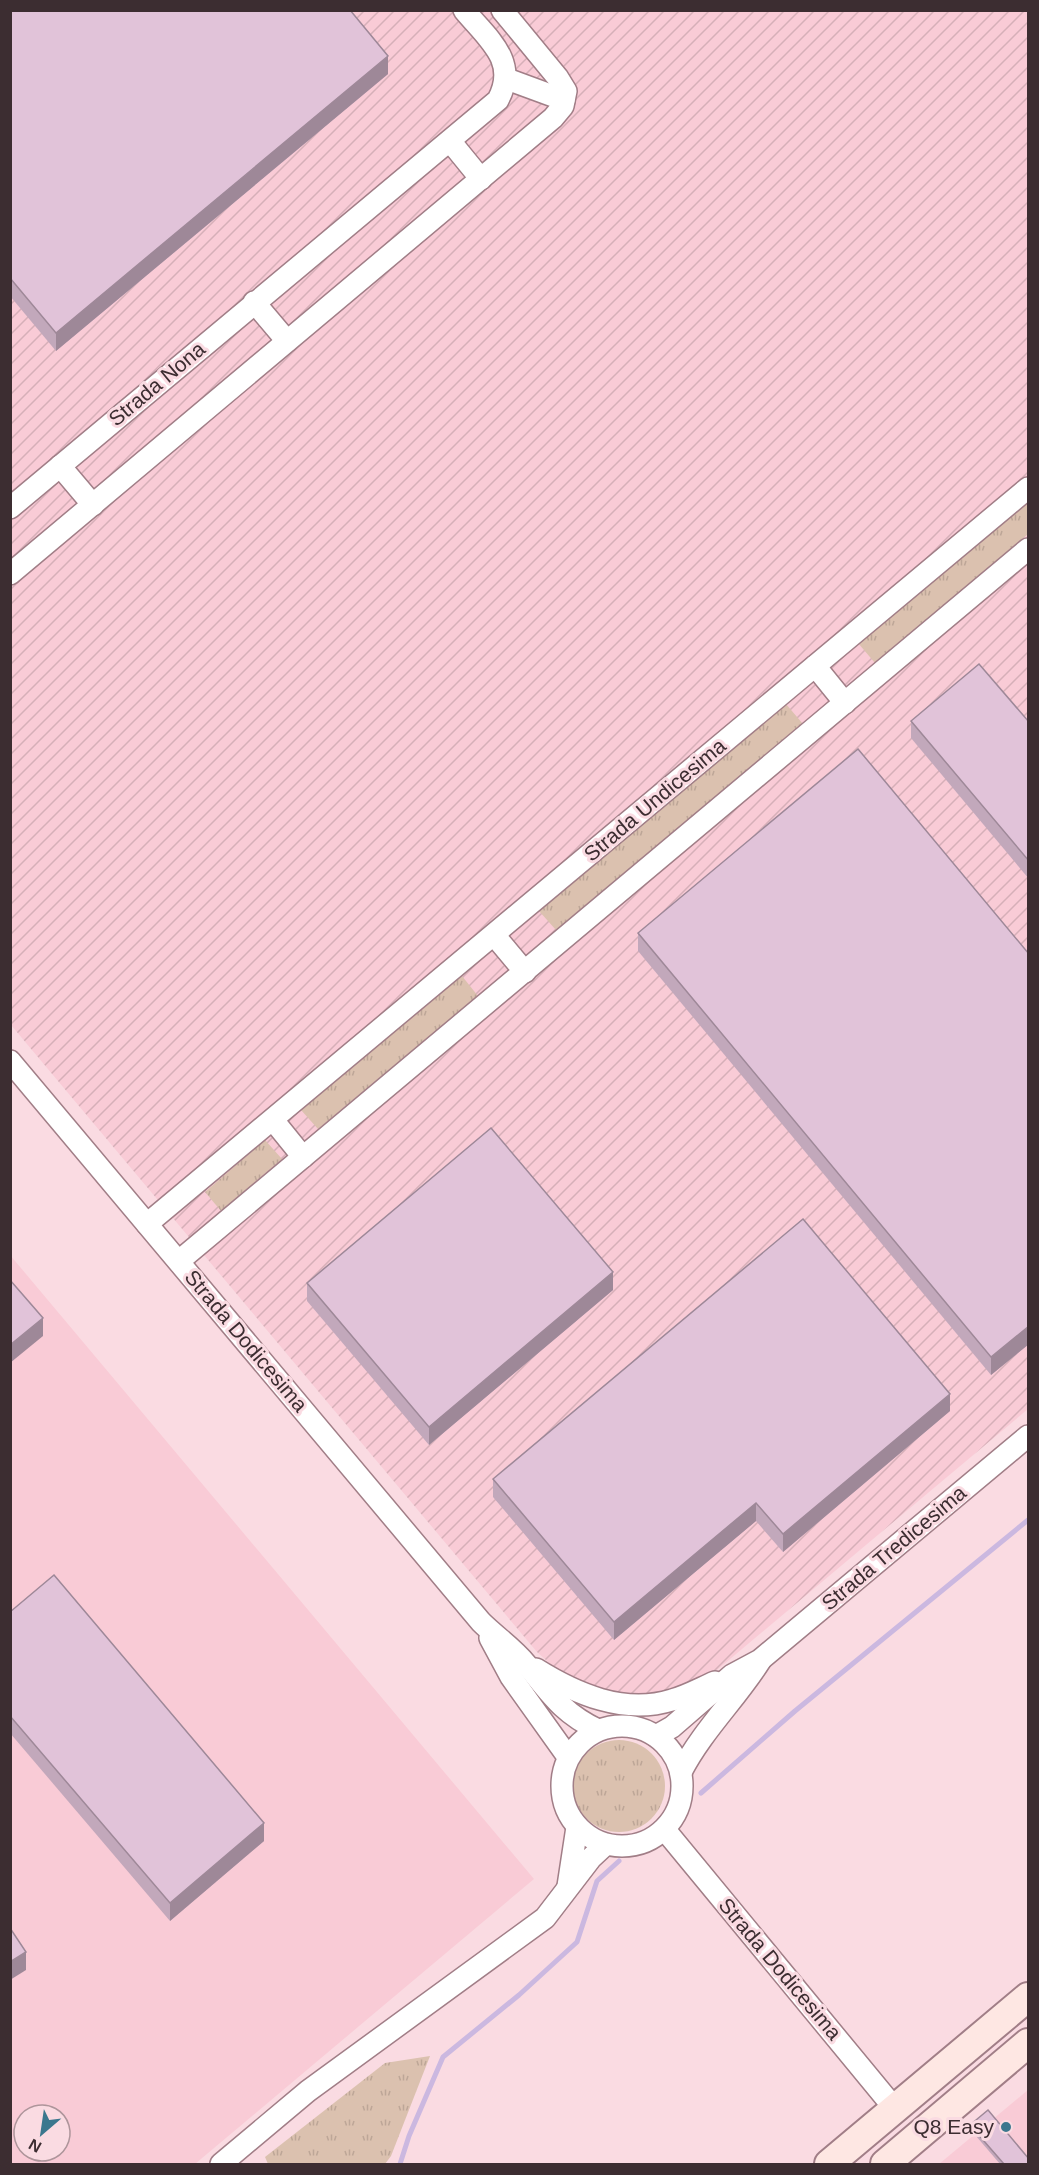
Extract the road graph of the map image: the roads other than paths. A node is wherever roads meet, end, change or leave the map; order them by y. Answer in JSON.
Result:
{"nodes":[{"id":1,"x":464,"y":10,"type":"edge"},
{"id":2,"x":502,"y":10,"type":"edge"},
{"id":3,"x":507,"y":79,"type":"junction"},
{"id":4,"x":564,"y":100,"type":"junction"},
{"id":5,"x":450,"y":141,"type":"junction"},
{"id":6,"x":481,"y":179,"type":"junction"},
{"id":7,"x":254,"y":302,"type":"junction"},
{"id":8,"x":287,"y":341,"type":"junction"},
{"id":9,"x":60,"y":466,"type":"junction"},
{"id":10,"x":1029,"y":488,"type":"edge"},
{"id":11,"x":93,"y":505,"type":"junction"},
{"id":12,"x":10,"y":508,"type":"edge"},
{"id":13,"x":1029,"y":549,"type":"edge"},
{"id":14,"x":10,"y":574,"type":"edge"},
{"id":15,"x":815,"y":666,"type":"junction"},
{"id":16,"x":845,"y":703,"type":"junction"},
{"id":17,"x":495,"y":935,"type":"junction"},
{"id":18,"x":525,"y":972,"type":"junction"},
{"id":19,"x":10,"y":1061,"type":"edge"},
{"id":20,"x":273,"y":1120,"type":"junction"},
{"id":21,"x":303,"y":1157,"type":"junction"},
{"id":22,"x":147,"y":1224,"type":"junction"},
{"id":23,"x":179,"y":1261,"type":"junction"},
{"id":24,"x":1029,"y":1436,"type":"edge"},
{"id":25,"x":481,"y":1622,"type":"junction"},
{"id":26,"x":760,"y":1660,"type":"junction"},
{"id":27,"x":525,"y":1662,"type":"junction"},
{"id":28,"x":732,"y":1675,"type":"junction"},
{"id":29,"x":598,"y":1730,"type":"junction"},
{"id":30,"x":656,"y":1736,"type":"junction"},
{"id":31,"x":568,"y":1757,"type":"junction"},
{"id":32,"x":681,"y":1772,"type":"junction"},
{"id":33,"x":577,"y":1827,"type":"junction"},
{"id":34,"x":664,"y":1830,"type":"junction"},
{"id":35,"x":605,"y":1845,"type":"junction"},
{"id":36,"x":567,"y":1887,"type":"junction"},
{"id":37,"x":1029,"y":1997,"type":"edge"},
{"id":38,"x":1029,"y":2043,"type":"edge"},
{"id":39,"x":895,"y":2109,"type":"junction"},
{"id":40,"x":221,"y":2164,"type":"edge"},
{"id":41,"x":829,"y":2164,"type":"edge"},
{"id":42,"x":885,"y":2164,"type":"edge"}],
"edges":[{"from":1,"to":3,"type":"street"},
{"from":2,"to":4,"type":"street"},
{"from":3,"to":4,"type":"street"},
{"from":3,"to":5,"type":"street","name":"Strada Nona"},
{"from":4,"to":6,"type":"street"},
{"from":5,"to":6,"type":"street"},
{"from":5,"to":7,"type":"street","name":"Strada Nona"},
{"from":6,"to":8,"type":"street"},
{"from":7,"to":8,"type":"street"},
{"from":7,"to":9,"type":"street","name":"Strada Nona"},
{"from":8,"to":11,"type":"street"},
{"from":9,"to":11,"type":"street"},
{"from":9,"to":12,"type":"street","name":"Strada Nona"},
{"from":10,"to":15,"type":"street","name":"Strada Undicesima"},
{"from":11,"to":14,"type":"street"},
{"from":13,"to":16,"type":"street"},
{"from":15,"to":16,"type":"street"},
{"from":15,"to":17,"type":"street","name":"Strada Undicesima"},
{"from":16,"to":18,"type":"street"},
{"from":17,"to":18,"type":"street"},
{"from":17,"to":20,"type":"street","name":"Strada Undicesima"},
{"from":18,"to":21,"type":"street"},
{"from":19,"to":22,"type":"street","name":"Strada Dodicesima"},
{"from":20,"to":21,"type":"street"},
{"from":20,"to":22,"type":"street","name":"Strada Undicesima"},
{"from":21,"to":23,"type":"street"},
{"from":22,"to":23,"type":"street","name":"Strada Dodicesima"},
{"from":23,"to":25,"type":"street","name":"Strada Dodicesima"},
{"from":24,"to":26,"type":"street","name":"Strada Tredicesima"},
{"from":25,"to":27,"type":"street"},
{"from":25,"to":31,"type":"street"},
{"from":26,"to":28,"type":"street"},
{"from":26,"to":32,"type":"street"},
{"from":27,"to":28,"type":"street"},
{"from":27,"to":29,"type":"street"},
{"from":28,"to":30,"type":"street"},
{"from":29,"to":30,"type":"street"},
{"from":29,"to":31,"type":"street"},
{"from":30,"to":32,"type":"street"},
{"from":31,"to":33,"type":"street"},
{"from":32,"to":34,"type":"street"},
{"from":33,"to":35,"type":"street"},
{"from":33,"to":36,"type":"street"},
{"from":34,"to":35,"type":"street"},
{"from":34,"to":39,"type":"street","name":"Strada Dodicesima"},
{"from":35,"to":36,"type":"street"},
{"from":36,"to":40,"type":"street"},
{"from":37,"to":39,"type":"street"},
{"from":38,"to":42,"type":"street"},
{"from":39,"to":41,"type":"street"}]}
